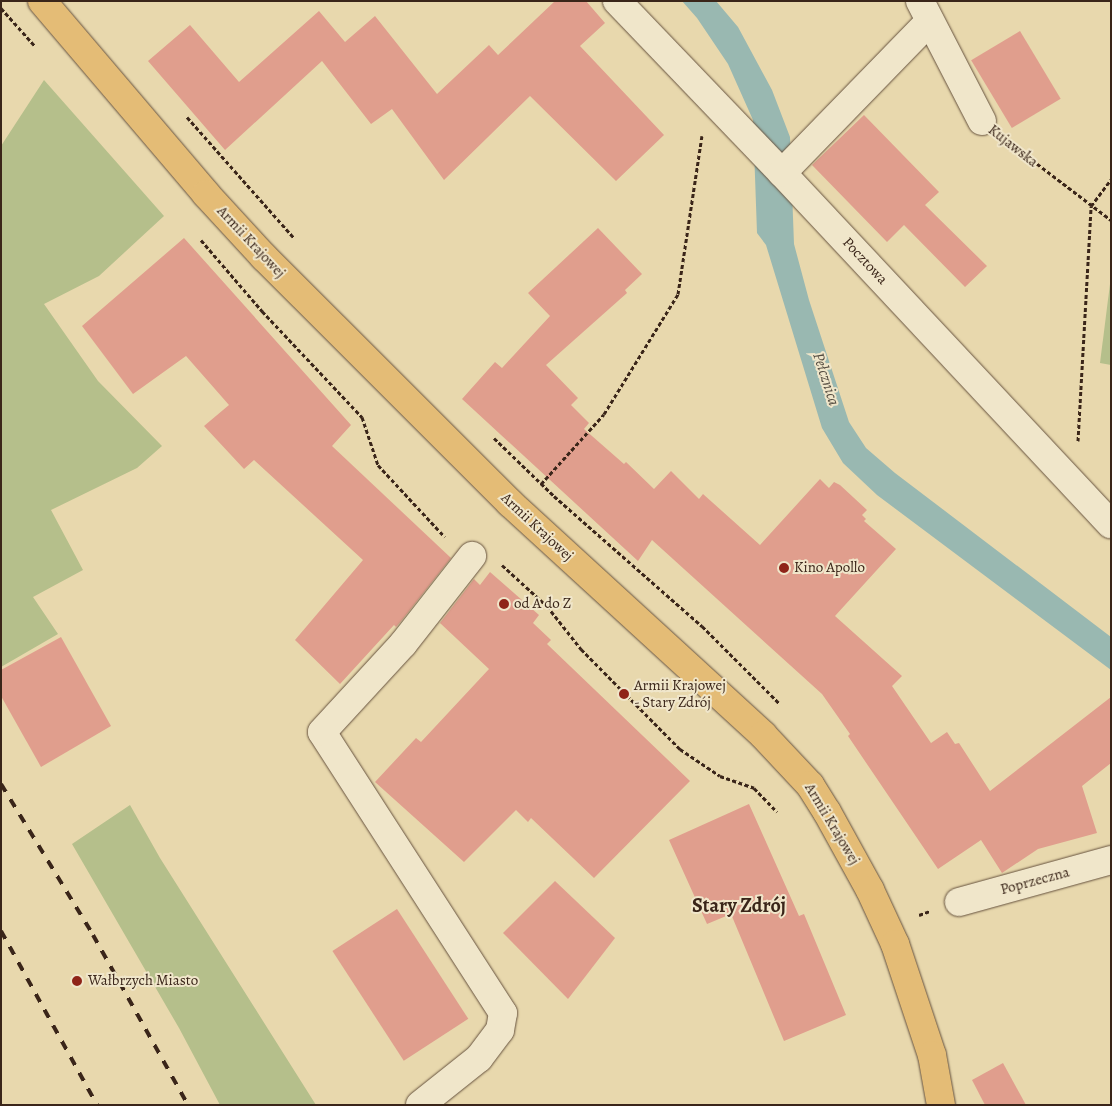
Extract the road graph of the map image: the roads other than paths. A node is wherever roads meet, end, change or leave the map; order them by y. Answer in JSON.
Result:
{"nodes":[{"id":1,"x":42,"y":1,"type":"edge"},
{"id":2,"x":617,"y":1,"type":"edge"},
{"id":3,"x":925,"y":11,"type":"edge"},
{"id":4,"x":982,"y":121,"type":"road end"},
{"id":5,"x":782,"y":172,"type":"junction"},
{"id":6,"x":1111,"y":524,"type":"edge"},
{"id":7,"x":472,"y":556,"type":"road end"},
{"id":8,"x":1111,"y":860,"type":"edge"},
{"id":9,"x":959,"y":902,"type":"dead end"},
{"id":10,"x":420,"y":1105,"type":"edge"},
{"id":11,"x":941,"y":1105,"type":"edge"}],
"edges":[{"from":1,"to":11,"type":"main road","name":"Armii Krajowej"},
{"from":2,"to":5,"type":"street","name":"Pocztowa"},
{"from":3,"to":4,"type":"street","name":"Kujawska"},
{"from":3,"to":5,"type":"street","name":"Kujawska"},
{"from":5,"to":6,"type":"street","name":"Pocztowa"},
{"from":7,"to":10,"type":"street"},
{"from":8,"to":9,"type":"street","name":"Poprzeczna"}]}
